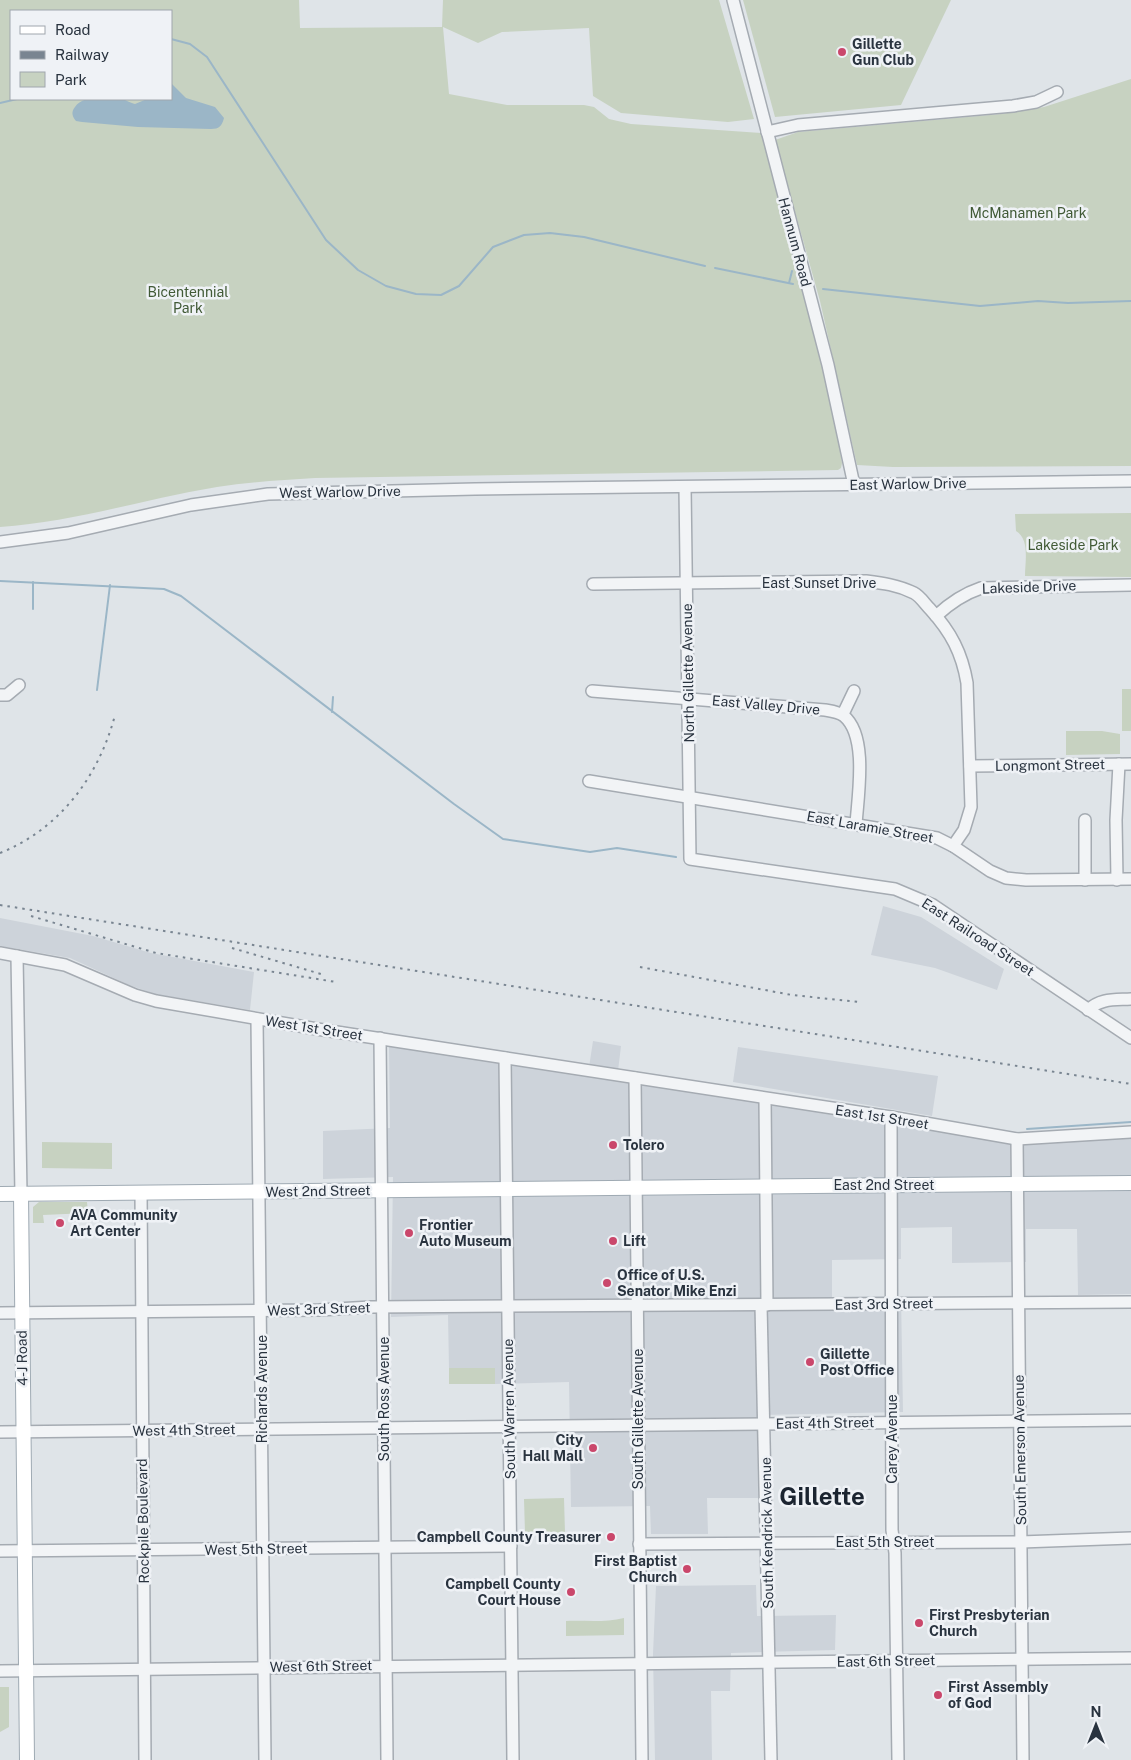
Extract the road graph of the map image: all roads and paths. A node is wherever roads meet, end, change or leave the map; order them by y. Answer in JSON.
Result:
{"nodes":[{"id":1,"x":733,"y":0,"type":"edge"},
{"id":2,"x":1058,"y":92,"type":"dead end"},
{"id":3,"x":767,"y":132,"type":"junction"},
{"id":4,"x":1131,"y":481,"type":"edge"},
{"id":5,"x":854,"y":485,"type":"junction"},
{"id":6,"x":685,"y":487,"type":"junction"},
{"id":7,"x":0,"y":542,"type":"edge"},
{"id":8,"x":687,"y":583,"type":"junction"},
{"id":9,"x":594,"y":584,"type":"dead end"},
{"id":10,"x":1131,"y":585,"type":"edge"},
{"id":11,"x":936,"y":616,"type":"junction"},
{"id":12,"x":19,"y":685,"type":"dead end"},
{"id":13,"x":592,"y":691,"type":"dead end"},
{"id":14,"x":854,"y":691,"type":"dead end"},
{"id":15,"x":0,"y":695,"type":"edge"},
{"id":16,"x":689,"y":698,"type":"junction"},
{"id":17,"x":843,"y":714,"type":"junction"},
{"id":18,"x":1125,"y":764,"type":"edge"},
{"id":19,"x":970,"y":766,"type":"junction"},
{"id":20,"x":588,"y":782,"type":"dead end"},
{"id":21,"x":689,"y":798,"type":"junction"},
{"id":22,"x":1085,"y":820,"type":"dead end"},
{"id":23,"x":856,"y":824,"type":"junction"},
{"id":24,"x":953,"y":846,"type":"junction"},
{"id":25,"x":690,"y":859,"type":"joint"},
{"id":26,"x":1131,"y":879,"type":"edge"},
{"id":27,"x":1086,"y":880,"type":"junction"},
{"id":28,"x":1118,"y":880,"type":"junction"},
{"id":29,"x":0,"y":953,"type":"edge"},
{"id":30,"x":17,"y":956,"type":"junction"},
{"id":31,"x":1131,"y":999,"type":"edge"},
{"id":32,"x":1088,"y":1010,"type":"junction"},
{"id":33,"x":257,"y":1019,"type":"junction"},
{"id":34,"x":380,"y":1038,"type":"junction"},
{"id":35,"x":1131,"y":1038,"type":"edge"},
{"id":36,"x":505,"y":1058,"type":"junction"},
{"id":37,"x":635,"y":1078,"type":"junction"},
{"id":38,"x":765,"y":1099,"type":"junction"},
{"id":39,"x":891,"y":1117,"type":"junction"},
{"id":40,"x":1131,"y":1132,"type":"edge"},
{"id":41,"x":1017,"y":1139,"type":"junction"},
{"id":42,"x":1131,"y":1183,"type":"edge"},
{"id":43,"x":1017,"y":1184,"type":"junction"},
{"id":44,"x":892,"y":1185,"type":"junction"},
{"id":45,"x":766,"y":1186,"type":"junction"},
{"id":46,"x":636,"y":1187,"type":"junction"},
{"id":47,"x":508,"y":1189,"type":"junction"},
{"id":48,"x":382,"y":1190,"type":"junction"},
{"id":49,"x":141,"y":1192,"type":"junction"},
{"id":50,"x":260,"y":1192,"type":"junction"},
{"id":51,"x":0,"y":1194,"type":"edge"},
{"id":52,"x":21,"y":1194,"type":"junction"},
{"id":53,"x":1131,"y":1302,"type":"edge"},
{"id":54,"x":1018,"y":1303,"type":"junction"},
{"id":55,"x":892,"y":1304,"type":"junction"},
{"id":56,"x":764,"y":1305,"type":"junction"},
{"id":57,"x":508,"y":1306,"type":"junction"},
{"id":58,"x":637,"y":1306,"type":"junction"},
{"id":59,"x":384,"y":1307,"type":"junction"},
{"id":60,"x":261,"y":1310,"type":"junction"},
{"id":61,"x":22,"y":1312,"type":"junction"},
{"id":62,"x":142,"y":1312,"type":"junction"},
{"id":63,"x":0,"y":1313,"type":"edge"},
{"id":64,"x":1131,"y":1420,"type":"edge"},
{"id":65,"x":1019,"y":1422,"type":"junction"},
{"id":66,"x":892,"y":1423,"type":"junction"},
{"id":67,"x":764,"y":1424,"type":"junction"},
{"id":68,"x":638,"y":1426,"type":"junction"},
{"id":69,"x":510,"y":1427,"type":"junction"},
{"id":70,"x":385,"y":1428,"type":"junction"},
{"id":71,"x":262,"y":1430,"type":"junction"},
{"id":72,"x":142,"y":1431,"type":"junction"},
{"id":73,"x":0,"y":1432,"type":"edge"},
{"id":74,"x":23,"y":1432,"type":"junction"},
{"id":75,"x":1131,"y":1538,"type":"edge"},
{"id":76,"x":894,"y":1542,"type":"junction"},
{"id":77,"x":1020,"y":1542,"type":"junction"},
{"id":78,"x":767,"y":1543,"type":"junction"},
{"id":79,"x":639,"y":1544,"type":"junction"},
{"id":80,"x":511,"y":1546,"type":"junction"},
{"id":81,"x":386,"y":1547,"type":"junction"},
{"id":82,"x":262,"y":1549,"type":"junction"},
{"id":83,"x":144,"y":1550,"type":"junction"},
{"id":84,"x":0,"y":1551,"type":"edge"},
{"id":85,"x":24,"y":1551,"type":"junction"},
{"id":86,"x":1131,"y":1658,"type":"edge"},
{"id":87,"x":1022,"y":1660,"type":"junction"},
{"id":88,"x":896,"y":1661,"type":"junction"},
{"id":89,"x":770,"y":1662,"type":"junction"},
{"id":90,"x":641,"y":1663,"type":"junction"},
{"id":91,"x":513,"y":1665,"type":"junction"},
{"id":92,"x":386,"y":1666,"type":"junction"},
{"id":93,"x":263,"y":1667,"type":"junction"},
{"id":94,"x":144,"y":1669,"type":"junction"},
{"id":95,"x":0,"y":1671,"type":"edge"},
{"id":96,"x":25,"y":1671,"type":"junction"},
{"id":97,"x":28,"y":1760,"type":"edge"},
{"id":98,"x":145,"y":1760,"type":"edge"},
{"id":99,"x":265,"y":1760,"type":"edge"},
{"id":100,"x":387,"y":1760,"type":"edge"},
{"id":101,"x":513,"y":1760,"type":"edge"},
{"id":102,"x":642,"y":1760,"type":"edge"},
{"id":103,"x":771,"y":1760,"type":"edge"},
{"id":104,"x":898,"y":1760,"type":"edge"},
{"id":105,"x":1023,"y":1760,"type":"edge"}],
"edges":[{"from":1,"to":3,"type":"street","name":"Hannum Road"},
{"from":2,"to":3,"type":"street"},
{"from":3,"to":5,"type":"street","name":"Hannum Road"},
{"from":4,"to":5,"type":"street","name":"East Warlow Drive"},
{"from":5,"to":6,"type":"street","name":"East Warlow Drive"},
{"from":6,"to":7,"type":"street","name":"West Warlow Drive"},
{"from":6,"to":8,"type":"street","name":"North Gillette Avenue"},
{"from":8,"to":9,"type":"street","name":"East Sunset Drive"},
{"from":8,"to":11,"type":"street","name":"East Sunset Drive"},
{"from":8,"to":16,"type":"street","name":"North Gillette Avenue"},
{"from":10,"to":11,"type":"street","name":"Lakeside Drive"},
{"from":11,"to":19,"type":"street","name":"East Sunset Drive"},
{"from":12,"to":15,"type":"street"},
{"from":13,"to":16,"type":"street","name":"East Valley Drive"},
{"from":14,"to":17,"type":"street"},
{"from":16,"to":17,"type":"street","name":"East Valley Drive"},
{"from":16,"to":21,"type":"street","name":"North Gillette Avenue"},
{"from":17,"to":23,"type":"street"},
{"from":18,"to":19,"type":"street","name":"Longmont Street"},
{"from":18,"to":28,"type":"street"},
{"from":19,"to":24,"type":"street","name":"East Sunset Drive"},
{"from":20,"to":21,"type":"street","name":"East Laramie Street"},
{"from":21,"to":23,"type":"street","name":"East Laramie Street"},
{"from":21,"to":25,"type":"street","name":"North Gillette Avenue"},
{"from":22,"to":27,"type":"street"},
{"from":23,"to":24,"type":"street","name":"East Laramie Street"},
{"from":24,"to":27,"type":"street","name":"East Laramie Street"},
{"from":25,"to":32,"type":"street","name":"East Railroad Street"},
{"from":26,"to":28,"type":"street","name":"East Laramie Street"},
{"from":27,"to":28,"type":"street","name":"East Laramie Street"},
{"from":29,"to":30,"type":"street","name":"West 1st Street"},
{"from":30,"to":33,"type":"street","name":"West 1st Street"},
{"from":30,"to":52,"type":"street","name":"4-J Road"},
{"from":31,"to":32,"type":"street"},
{"from":32,"to":35,"type":"street","name":"East Railroad Street"},
{"from":33,"to":34,"type":"street","name":"West 1st Street"},
{"from":33,"to":50,"type":"street","name":"Richards Avenue"},
{"from":34,"to":36,"type":"street","name":"West 1st Street"},
{"from":34,"to":48,"type":"street","name":"South Ross Avenue"},
{"from":36,"to":37,"type":"street","name":"West 1st Street"},
{"from":36,"to":47,"type":"street","name":"South Warren Avenue"},
{"from":37,"to":38,"type":"street","name":"East 1st Street"},
{"from":37,"to":46,"type":"street","name":"South Gillette Avenue"},
{"from":38,"to":39,"type":"street","name":"East 1st Street"},
{"from":38,"to":45,"type":"street","name":"South Kendrick Avenue"},
{"from":39,"to":41,"type":"street","name":"East 1st Street"},
{"from":39,"to":44,"type":"street","name":"Carey Avenue"},
{"from":40,"to":41,"type":"street","name":"East 1st Street"},
{"from":41,"to":43,"type":"street","name":"South Emerson Avenue"},
{"from":42,"to":43,"type":"main road","name":"East 2nd Street"},
{"from":43,"to":44,"type":"main road","name":"East 2nd Street"},
{"from":43,"to":54,"type":"street","name":"South Emerson Avenue"},
{"from":44,"to":45,"type":"main road","name":"East 2nd Street"},
{"from":44,"to":55,"type":"street","name":"Carey Avenue"},
{"from":45,"to":46,"type":"main road","name":"East 2nd Street"},
{"from":45,"to":56,"type":"street","name":"South Kendrick Avenue"},
{"from":46,"to":47,"type":"main road","name":"West 2nd Street"},
{"from":46,"to":58,"type":"street","name":"South Gillette Avenue"},
{"from":47,"to":48,"type":"main road","name":"West 2nd Street"},
{"from":47,"to":57,"type":"street","name":"South Warren Avenue"},
{"from":48,"to":50,"type":"main road","name":"West 2nd Street"},
{"from":48,"to":59,"type":"street","name":"South Ross Avenue"},
{"from":49,"to":50,"type":"main road","name":"West 2nd Street"},
{"from":49,"to":52,"type":"main road","name":"West 2nd Street"},
{"from":49,"to":62,"type":"street","name":"Rockpile Boulevard"},
{"from":50,"to":60,"type":"street","name":"Richards Avenue"},
{"from":51,"to":52,"type":"main road","name":"West 2nd Street"},
{"from":52,"to":61,"type":"main road","name":"4-J Road"},
{"from":53,"to":54,"type":"street","name":"East 3rd Street"},
{"from":54,"to":55,"type":"street","name":"East 3rd Street"},
{"from":54,"to":65,"type":"street","name":"South Emerson Avenue"},
{"from":55,"to":56,"type":"street","name":"East 3rd Street"},
{"from":55,"to":66,"type":"street","name":"Carey Avenue"},
{"from":56,"to":58,"type":"street","name":"East 3rd Street"},
{"from":56,"to":67,"type":"street","name":"South Kendrick Avenue"},
{"from":57,"to":58,"type":"street","name":"West 3rd Street"},
{"from":57,"to":59,"type":"street","name":"West 3rd Street"},
{"from":57,"to":69,"type":"street","name":"South Warren Avenue"},
{"from":58,"to":68,"type":"street","name":"South Gillette Avenue"},
{"from":59,"to":60,"type":"street","name":"West 3rd Street"},
{"from":59,"to":70,"type":"street","name":"South Ross Avenue"},
{"from":60,"to":62,"type":"street","name":"West 3rd Street"},
{"from":60,"to":71,"type":"street","name":"Richards Avenue"},
{"from":61,"to":62,"type":"street","name":"West 3rd Street"},
{"from":61,"to":63,"type":"street","name":"West 3rd Street"},
{"from":61,"to":74,"type":"main road","name":"4-J Road"},
{"from":62,"to":72,"type":"street","name":"Rockpile Boulevard"},
{"from":64,"to":65,"type":"street","name":"East 4th Street"},
{"from":65,"to":66,"type":"street","name":"East 4th Street"},
{"from":65,"to":77,"type":"street","name":"South Emerson Avenue"},
{"from":66,"to":67,"type":"street","name":"East 4th Street"},
{"from":66,"to":76,"type":"street","name":"Carey Avenue"},
{"from":67,"to":68,"type":"street","name":"East 4th Street"},
{"from":67,"to":78,"type":"street","name":"South Kendrick Avenue"},
{"from":68,"to":69,"type":"street","name":"West 4th Street"},
{"from":68,"to":79,"type":"street","name":"South Gillette Avenue"},
{"from":69,"to":70,"type":"street","name":"West 4th Street"},
{"from":69,"to":80,"type":"street","name":"South Warren Avenue"},
{"from":70,"to":71,"type":"street","name":"West 4th Street"},
{"from":70,"to":81,"type":"street","name":"South Ross Avenue"},
{"from":71,"to":72,"type":"street","name":"West 4th Street"},
{"from":71,"to":82,"type":"street","name":"Richards Avenue"},
{"from":72,"to":74,"type":"street","name":"West 4th Street"},
{"from":72,"to":83,"type":"street","name":"Rockpile Boulevard"},
{"from":73,"to":74,"type":"street","name":"West 4th Street"},
{"from":74,"to":85,"type":"main road","name":"4-J Road"},
{"from":75,"to":77,"type":"street","name":"East 5th Street"},
{"from":76,"to":77,"type":"street","name":"East 5th Street"},
{"from":76,"to":78,"type":"street","name":"East 5th Street"},
{"from":76,"to":88,"type":"street","name":"Carey Avenue"},
{"from":77,"to":87,"type":"street","name":"South Emerson Avenue"},
{"from":78,"to":79,"type":"street","name":"East 5th Street"},
{"from":78,"to":89,"type":"street","name":"South Kendrick Avenue"},
{"from":79,"to":90,"type":"street","name":"South Gillette Avenue"},
{"from":80,"to":81,"type":"street","name":"West 5th Street"},
{"from":80,"to":91,"type":"street","name":"South Warren Avenue"},
{"from":81,"to":82,"type":"street","name":"West 5th Street"},
{"from":81,"to":92,"type":"street","name":"South Ross Avenue"},
{"from":82,"to":83,"type":"street","name":"West 5th Street"},
{"from":82,"to":93,"type":"street","name":"Richards Avenue"},
{"from":83,"to":85,"type":"street","name":"West 5th Street"},
{"from":83,"to":94,"type":"street","name":"Rockpile Boulevard"},
{"from":84,"to":85,"type":"street","name":"West 5th Street"},
{"from":85,"to":96,"type":"main road","name":"4-J Road"},
{"from":86,"to":87,"type":"street","name":"East 6th Street"},
{"from":87,"to":88,"type":"street","name":"East 6th Street"},
{"from":87,"to":105,"type":"street","name":"South Emerson Avenue"},
{"from":88,"to":89,"type":"street","name":"East 6th Street"},
{"from":88,"to":104,"type":"street","name":"Carey Avenue"},
{"from":89,"to":90,"type":"street","name":"East 6th Street"},
{"from":89,"to":103,"type":"street","name":"South Kendrick Avenue"},
{"from":90,"to":91,"type":"street","name":"West 6th Street"},
{"from":90,"to":102,"type":"street","name":"South Gillette Avenue"},
{"from":91,"to":92,"type":"street","name":"West 6th Street"},
{"from":91,"to":101,"type":"street","name":"South Warren Avenue"},
{"from":92,"to":93,"type":"street","name":"West 6th Street"},
{"from":92,"to":100,"type":"street","name":"South Ross Avenue"},
{"from":93,"to":94,"type":"street","name":"West 6th Street"},
{"from":93,"to":99,"type":"street","name":"Richards Avenue"},
{"from":94,"to":96,"type":"street","name":"West 6th Street"},
{"from":94,"to":98,"type":"street","name":"Rockpile Boulevard"},
{"from":95,"to":96,"type":"street","name":"West 6th Street"},
{"from":96,"to":97,"type":"main road","name":"4-J Road"}]}
